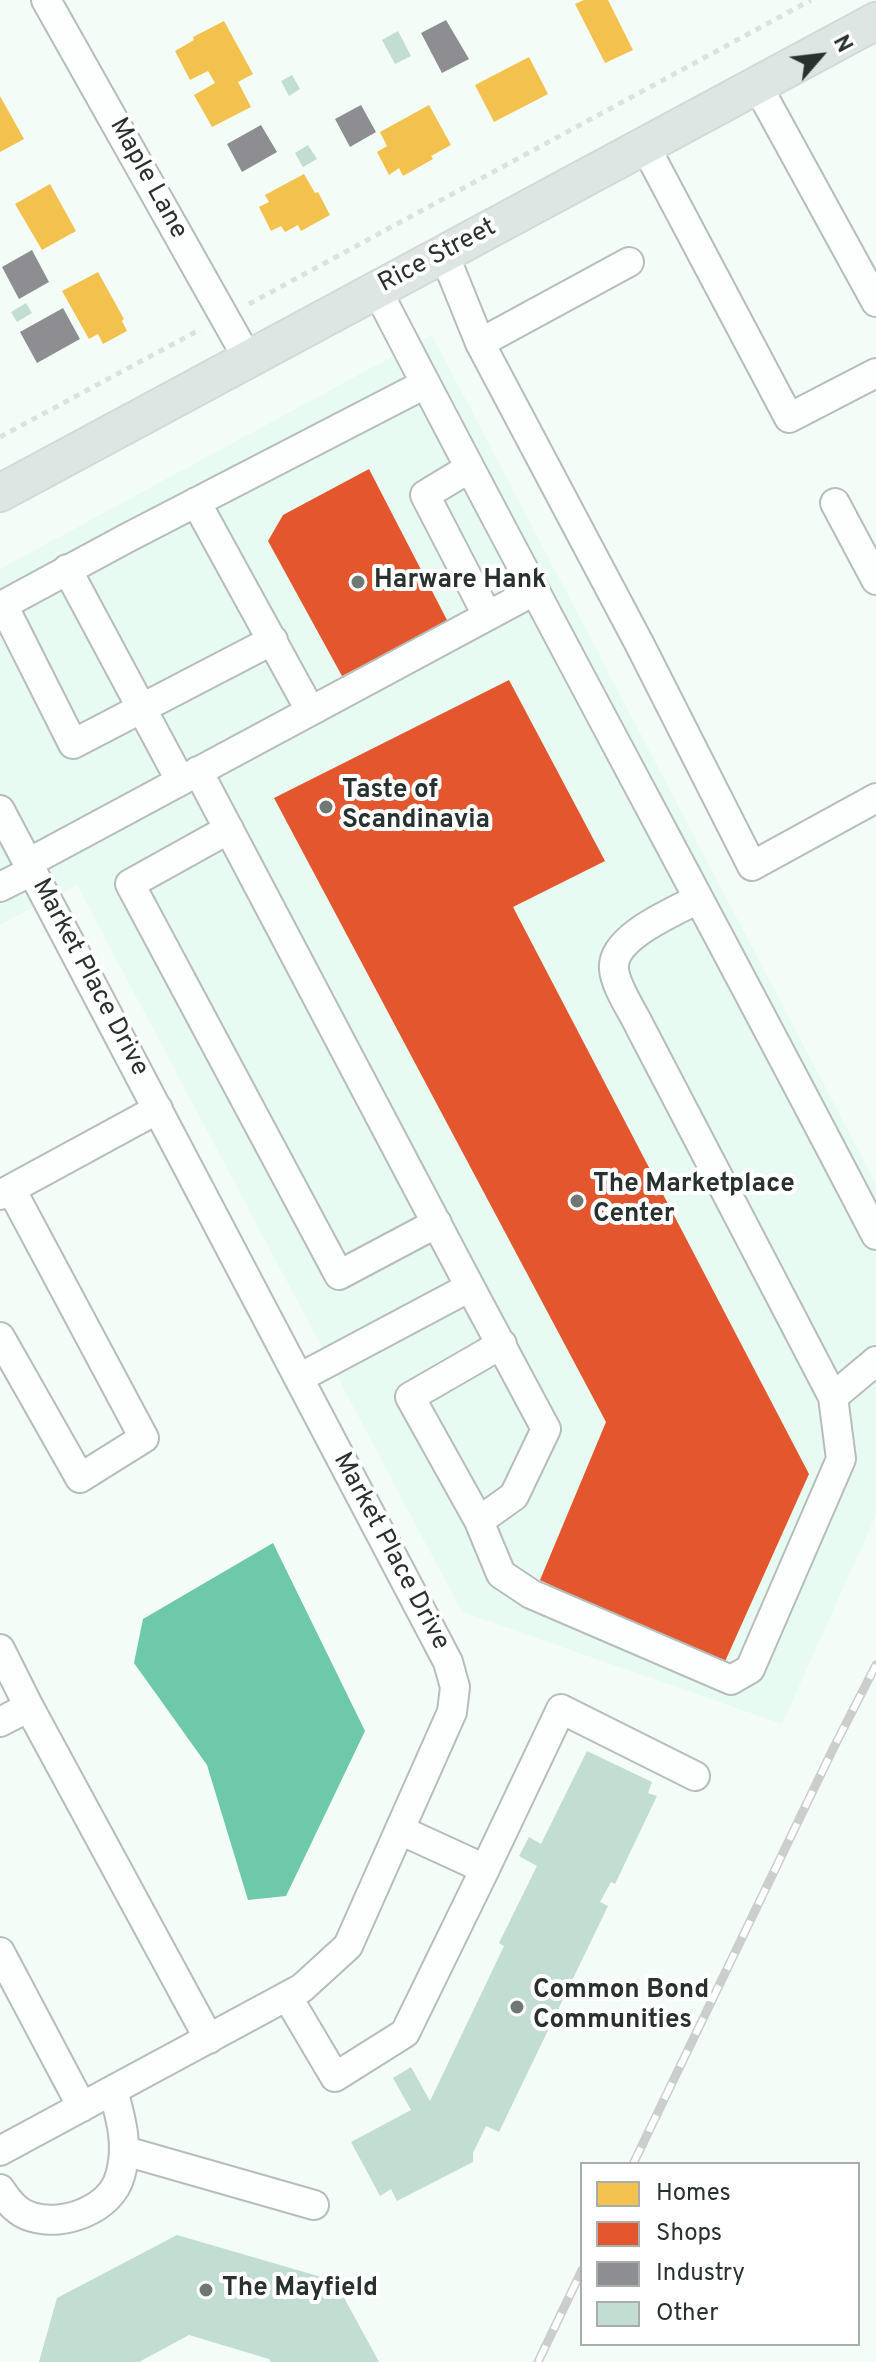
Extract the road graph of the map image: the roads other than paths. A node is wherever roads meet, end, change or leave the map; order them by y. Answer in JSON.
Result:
{"nodes":[{"id":1,"x":46,"y":0,"type":"edge"},
{"id":2,"x":876,"y":21,"type":"edge"},
{"id":3,"x":757,"y":85,"type":"junction"},
{"id":4,"x":645,"y":146,"type":"junction"},
{"id":5,"x":444,"y":254,"type":"junction"},
{"id":6,"x":629,"y":262,"type":"dead end"},
{"id":7,"x":377,"y":290,"type":"junction"},
{"id":8,"x":876,"y":302,"type":"edge"},
{"id":9,"x":480,"y":343,"type":"junction"},
{"id":10,"x":248,"y":359,"type":"junction"},
{"id":11,"x":876,"y":373,"type":"edge"},
{"id":12,"x":425,"y":384,"type":"junction"},
{"id":13,"x":468,"y":469,"type":"junction"},
{"id":14,"x":0,"y":493,"type":"edge"},
{"id":15,"x":196,"y":502,"type":"junction"},
{"id":16,"x":835,"y":503,"type":"dead end"},
{"id":17,"x":67,"y":569,"type":"junction"},
{"id":18,"x":876,"y":580,"type":"edge"},
{"id":19,"x":534,"y":591,"type":"junction"},
{"id":20,"x":487,"y":615,"type":"junction"},
{"id":21,"x":273,"y":640,"type":"junction"},
{"id":22,"x":143,"y":708,"type":"junction"},
{"id":23,"x":310,"y":710,"type":"junction"},
{"id":24,"x":189,"y":775,"type":"junction"},
{"id":25,"x":876,"y":798,"type":"edge"},
{"id":26,"x":0,"y":810,"type":"edge"},
{"id":27,"x":229,"y":829,"type":"junction"},
{"id":28,"x":30,"y":867,"type":"junction"},
{"id":29,"x":0,"y":887,"type":"edge"},
{"id":30,"x":698,"y":899,"type":"junction"},
{"id":31,"x":158,"y":1109,"type":"junction"},
{"id":32,"x":5,"y":1192,"type":"edge"},
{"id":33,"x":437,"y":1223,"type":"junction"},
{"id":34,"x":876,"y":1235,"type":"edge"},
{"id":35,"x":470,"y":1287,"type":"junction"},
{"id":36,"x":0,"y":1337,"type":"edge"},
{"id":37,"x":502,"y":1344,"type":"junction"},
{"id":38,"x":876,"y":1361,"type":"edge"},
{"id":39,"x":299,"y":1378,"type":"junction"},
{"id":40,"x":833,"y":1397,"type":"junction"},
{"id":41,"x":479,"y":1521,"type":"junction"},
{"id":42,"x":0,"y":1649,"type":"edge"},
{"id":43,"x":29,"y":1707,"type":"junction"},
{"id":44,"x":0,"y":1722,"type":"edge"},
{"id":45,"x":695,"y":1776,"type":"dead end"},
{"id":46,"x":400,"y":1830,"type":"junction"},
{"id":47,"x":485,"y":1869,"type":"junction"},
{"id":48,"x":0,"y":1952,"type":"edge"},
{"id":49,"x":287,"y":1996,"type":"junction"},
{"id":50,"x":209,"y":2039,"type":"junction"},
{"id":51,"x":113,"y":2090,"type":"junction"},
{"id":52,"x":82,"y":2107,"type":"junction"},
{"id":53,"x":0,"y":2151,"type":"edge"},
{"id":54,"x":125,"y":2151,"type":"junction"},
{"id":55,"x":0,"y":2189,"type":"edge"},
{"id":56,"x":314,"y":2205,"type":"dead end"}],
"edges":[{"from":1,"to":10,"type":"street","name":"Maple Lane"},
{"from":2,"to":3,"type":"main road","name":"Rice Street"},
{"from":3,"to":4,"type":"main road","name":"Rice Street"},
{"from":3,"to":8,"type":"street"},
{"from":4,"to":5,"type":"main road","name":"Rice Street"},
{"from":4,"to":11,"type":"street"},
{"from":5,"to":7,"type":"main road","name":"Rice Street"},
{"from":5,"to":9,"type":"street"},
{"from":6,"to":9,"type":"street"},
{"from":7,"to":10,"type":"main road","name":"Rice Street"},
{"from":7,"to":12,"type":"street"},
{"from":9,"to":25,"type":"street"},
{"from":10,"to":14,"type":"main road","name":"Rice Street"},
{"from":12,"to":13,"type":"street"},
{"from":12,"to":15,"type":"street"},
{"from":13,"to":19,"type":"street"},
{"from":13,"to":20,"type":"street"},
{"from":15,"to":17,"type":"street"},
{"from":15,"to":21,"type":"street"},
{"from":16,"to":18,"type":"street"},
{"from":17,"to":22,"type":"street"},
{"from":17,"to":22,"type":"street"},
{"from":19,"to":20,"type":"street"},
{"from":19,"to":30,"type":"street"},
{"from":20,"to":23,"type":"street"},
{"from":21,"to":22,"type":"street"},
{"from":21,"to":23,"type":"street"},
{"from":22,"to":24,"type":"street"},
{"from":23,"to":24,"type":"street"},
{"from":24,"to":27,"type":"street"},
{"from":24,"to":28,"type":"street"},
{"from":26,"to":28,"type":"street","name":"Market Place Drive"},
{"from":27,"to":33,"type":"street"},
{"from":27,"to":33,"type":"street"},
{"from":28,"to":29,"type":"street"},
{"from":28,"to":31,"type":"street","name":"Market Place Drive"},
{"from":30,"to":34,"type":"street"},
{"from":30,"to":40,"type":"street"},
{"from":31,"to":32,"type":"street"},
{"from":31,"to":39,"type":"street","name":"Market Place Drive"},
{"from":32,"to":36,"type":"street"},
{"from":33,"to":35,"type":"street"},
{"from":35,"to":37,"type":"street"},
{"from":35,"to":39,"type":"street"},
{"from":37,"to":41,"type":"street"},
{"from":37,"to":41,"type":"street"},
{"from":38,"to":40,"type":"street"},
{"from":39,"to":46,"type":"street","name":"Market Place Drive"},
{"from":40,"to":41,"type":"street"},
{"from":42,"to":43,"type":"street"},
{"from":43,"to":44,"type":"street"},
{"from":43,"to":50,"type":"street"},
{"from":45,"to":47,"type":"street"},
{"from":46,"to":47,"type":"street"},
{"from":46,"to":49,"type":"street","name":"Market Place Drive"},
{"from":47,"to":49,"type":"street"},
{"from":48,"to":52,"type":"street"},
{"from":49,"to":50,"type":"street","name":"Market Place Drive"},
{"from":50,"to":51,"type":"street","name":"Market Place Drive"},
{"from":51,"to":52,"type":"street","name":"Market Place Drive"},
{"from":51,"to":54,"type":"street"},
{"from":52,"to":53,"type":"street","name":"Market Place Drive"},
{"from":54,"to":55,"type":"street"},
{"from":54,"to":56,"type":"street"}]}
